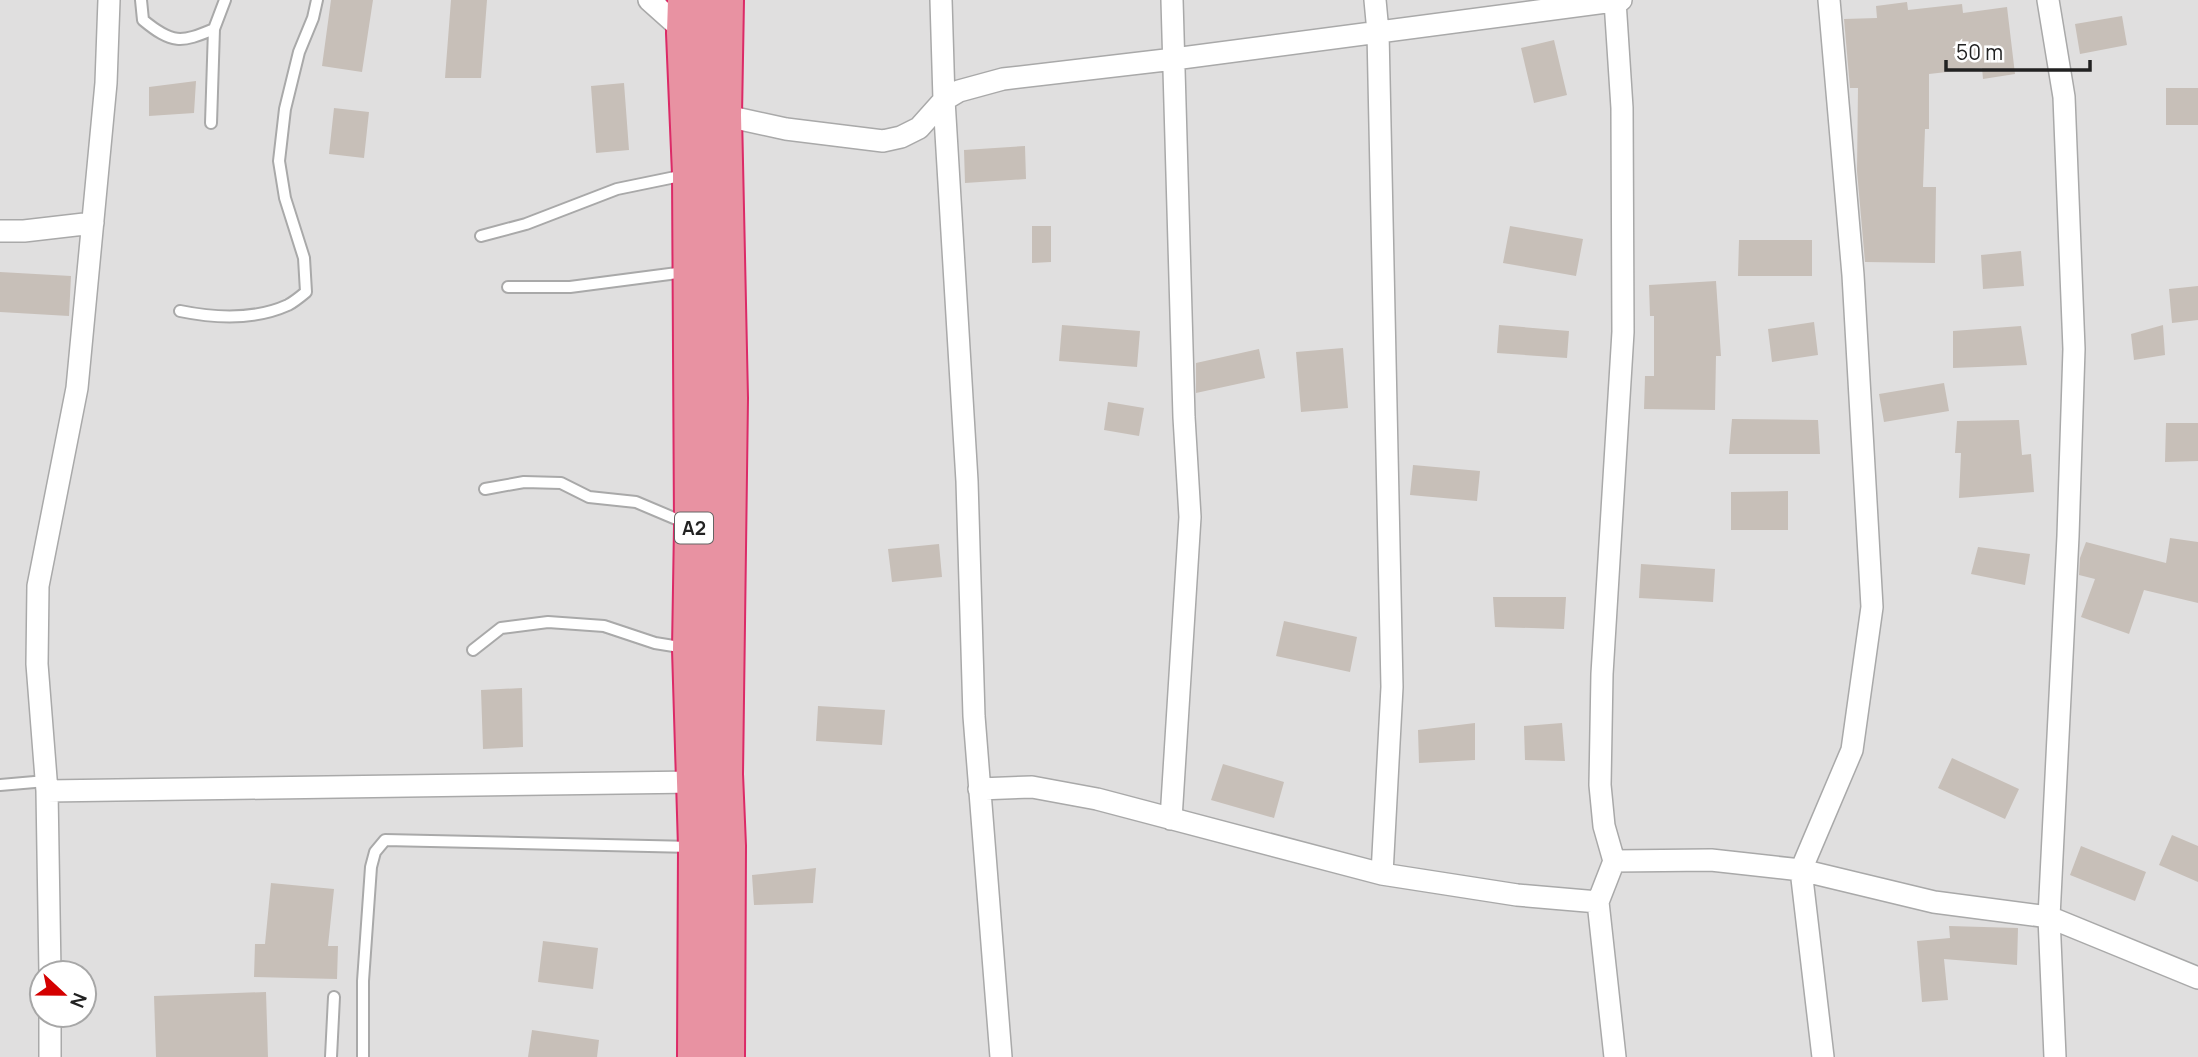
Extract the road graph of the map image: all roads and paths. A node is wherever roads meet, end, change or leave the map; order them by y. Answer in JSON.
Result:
{"nodes":[{"id":1,"x":109,"y":0,"type":"edge"},
{"id":2,"x":141,"y":0,"type":"edge"},
{"id":3,"x":225,"y":0,"type":"edge"},
{"id":4,"x":317,"y":0,"type":"edge"},
{"id":5,"x":649,"y":0,"type":"edge"},
{"id":6,"x":724,"y":0,"type":"edge"},
{"id":7,"x":941,"y":0,"type":"edge"},
{"id":8,"x":1172,"y":0,"type":"edge"},
{"id":9,"x":1375,"y":0,"type":"edge"},
{"id":10,"x":1621,"y":0,"type":"edge"},
{"id":11,"x":1829,"y":0,"type":"edge"},
{"id":12,"x":2048,"y":0,"type":"edge"},
{"id":13,"x":1615,"y":1,"type":"edge"},
{"id":14,"x":1591,"y":2,"type":"edge"},
{"id":15,"x":687,"y":16,"type":"edge"},
{"id":16,"x":214,"y":29,"type":"junction"},
{"id":17,"x":1378,"y":32,"type":"junction"},
{"id":18,"x":1174,"y":59,"type":"junction"},
{"id":19,"x":944,"y":100,"type":"junction"},
{"id":20,"x":722,"y":115,"type":"junction"},
{"id":21,"x":211,"y":123,"type":"dead end"},
{"id":22,"x":691,"y":174,"type":"junction"},
{"id":23,"x":93,"y":223,"type":"junction"},
{"id":24,"x":0,"y":232,"type":"edge"},
{"id":25,"x":481,"y":236,"type":"dead end"},
{"id":26,"x":691,"y":271,"type":"junction"},
{"id":27,"x":508,"y":287,"type":"dead end"},
{"id":28,"x":180,"y":312,"type":"dead end"},
{"id":29,"x":485,"y":489,"type":"dead end"},
{"id":30,"x":694,"y":526,"type":"junction"},
{"id":31,"x":692,"y":649,"type":"junction"},
{"id":32,"x":473,"y":650,"type":"dead end"},
{"id":33,"x":695,"y":782,"type":"junction"},
{"id":34,"x":0,"y":785,"type":"edge"},
{"id":35,"x":46,"y":786,"type":"junction"},
{"id":36,"x":979,"y":789,"type":"junction"},
{"id":37,"x":1171,"y":819,"type":"junction"},
{"id":38,"x":698,"y":847,"type":"junction"},
{"id":39,"x":1614,"y":861,"type":"junction"},
{"id":40,"x":1801,"y":870,"type":"junction"},
{"id":41,"x":1382,"y":874,"type":"junction"},
{"id":42,"x":1598,"y":902,"type":"junction"},
{"id":43,"x":2049,"y":917,"type":"junction"},
{"id":44,"x":50,"y":959,"type":"edge"},
{"id":45,"x":2198,"y":978,"type":"edge"},
{"id":46,"x":334,"y":997,"type":"dead end"},
{"id":47,"x":50,"y":1029,"type":"edge"},
{"id":48,"x":50,"y":1057,"type":"edge"},
{"id":49,"x":331,"y":1057,"type":"edge"},
{"id":50,"x":363,"y":1057,"type":"edge"},
{"id":51,"x":697,"y":1057,"type":"edge"},
{"id":52,"x":725,"y":1057,"type":"edge"},
{"id":53,"x":1001,"y":1057,"type":"edge"},
{"id":54,"x":1615,"y":1057,"type":"edge"},
{"id":55,"x":1823,"y":1057,"type":"edge"},
{"id":56,"x":2055,"y":1057,"type":"edge"}],
"edges":[{"from":1,"to":23,"type":"street"},
{"from":2,"to":16,"type":"lane"},
{"from":3,"to":16,"type":"lane"},
{"from":4,"to":28,"type":"lane"},
{"from":5,"to":15,"type":"street"},
{"from":6,"to":20,"type":"highway","number":"A2"},
{"from":7,"to":19,"type":"street"},
{"from":8,"to":18,"type":"street"},
{"from":9,"to":17,"type":"street"},
{"from":10,"to":13,"type":"street"},
{"from":11,"to":40,"type":"street"},
{"from":12,"to":43,"type":"street"},
{"from":13,"to":14,"type":"street"},
{"from":13,"to":39,"type":"street"},
{"from":14,"to":17,"type":"street"},
{"from":15,"to":22,"type":"highway","number":"A2"},
{"from":16,"to":21,"type":"lane"},
{"from":17,"to":18,"type":"street"},
{"from":17,"to":41,"type":"street"},
{"from":18,"to":19,"type":"street"},
{"from":18,"to":37,"type":"street"},
{"from":19,"to":20,"type":"street"},
{"from":19,"to":36,"type":"street"},
{"from":20,"to":52,"type":"highway","number":"A2"},
{"from":22,"to":25,"type":"lane"},
{"from":22,"to":26,"type":"highway","number":"A2"},
{"from":23,"to":24,"type":"street"},
{"from":23,"to":35,"type":"street"},
{"from":26,"to":27,"type":"lane"},
{"from":26,"to":30,"type":"highway","number":"A2"},
{"from":29,"to":30,"type":"lane"},
{"from":30,"to":31,"type":"highway","number":"A2"},
{"from":31,"to":32,"type":"lane"},
{"from":31,"to":33,"type":"highway","number":"A2"},
{"from":33,"to":35,"type":"street"},
{"from":33,"to":38,"type":"highway","number":"A2"},
{"from":34,"to":35,"type":"lane"},
{"from":35,"to":44,"type":"street"},
{"from":36,"to":37,"type":"street"},
{"from":36,"to":53,"type":"street"},
{"from":37,"to":41,"type":"street"},
{"from":38,"to":50,"type":"lane"},
{"from":38,"to":51,"type":"highway","number":"A2"},
{"from":39,"to":40,"type":"street"},
{"from":39,"to":42,"type":"street"},
{"from":40,"to":43,"type":"street"},
{"from":40,"to":55,"type":"street"},
{"from":41,"to":42,"type":"street"},
{"from":42,"to":54,"type":"street"},
{"from":43,"to":45,"type":"street"},
{"from":43,"to":56,"type":"street"},
{"from":46,"to":49,"type":"lane"},
{"from":47,"to":48,"type":"street"}]}
